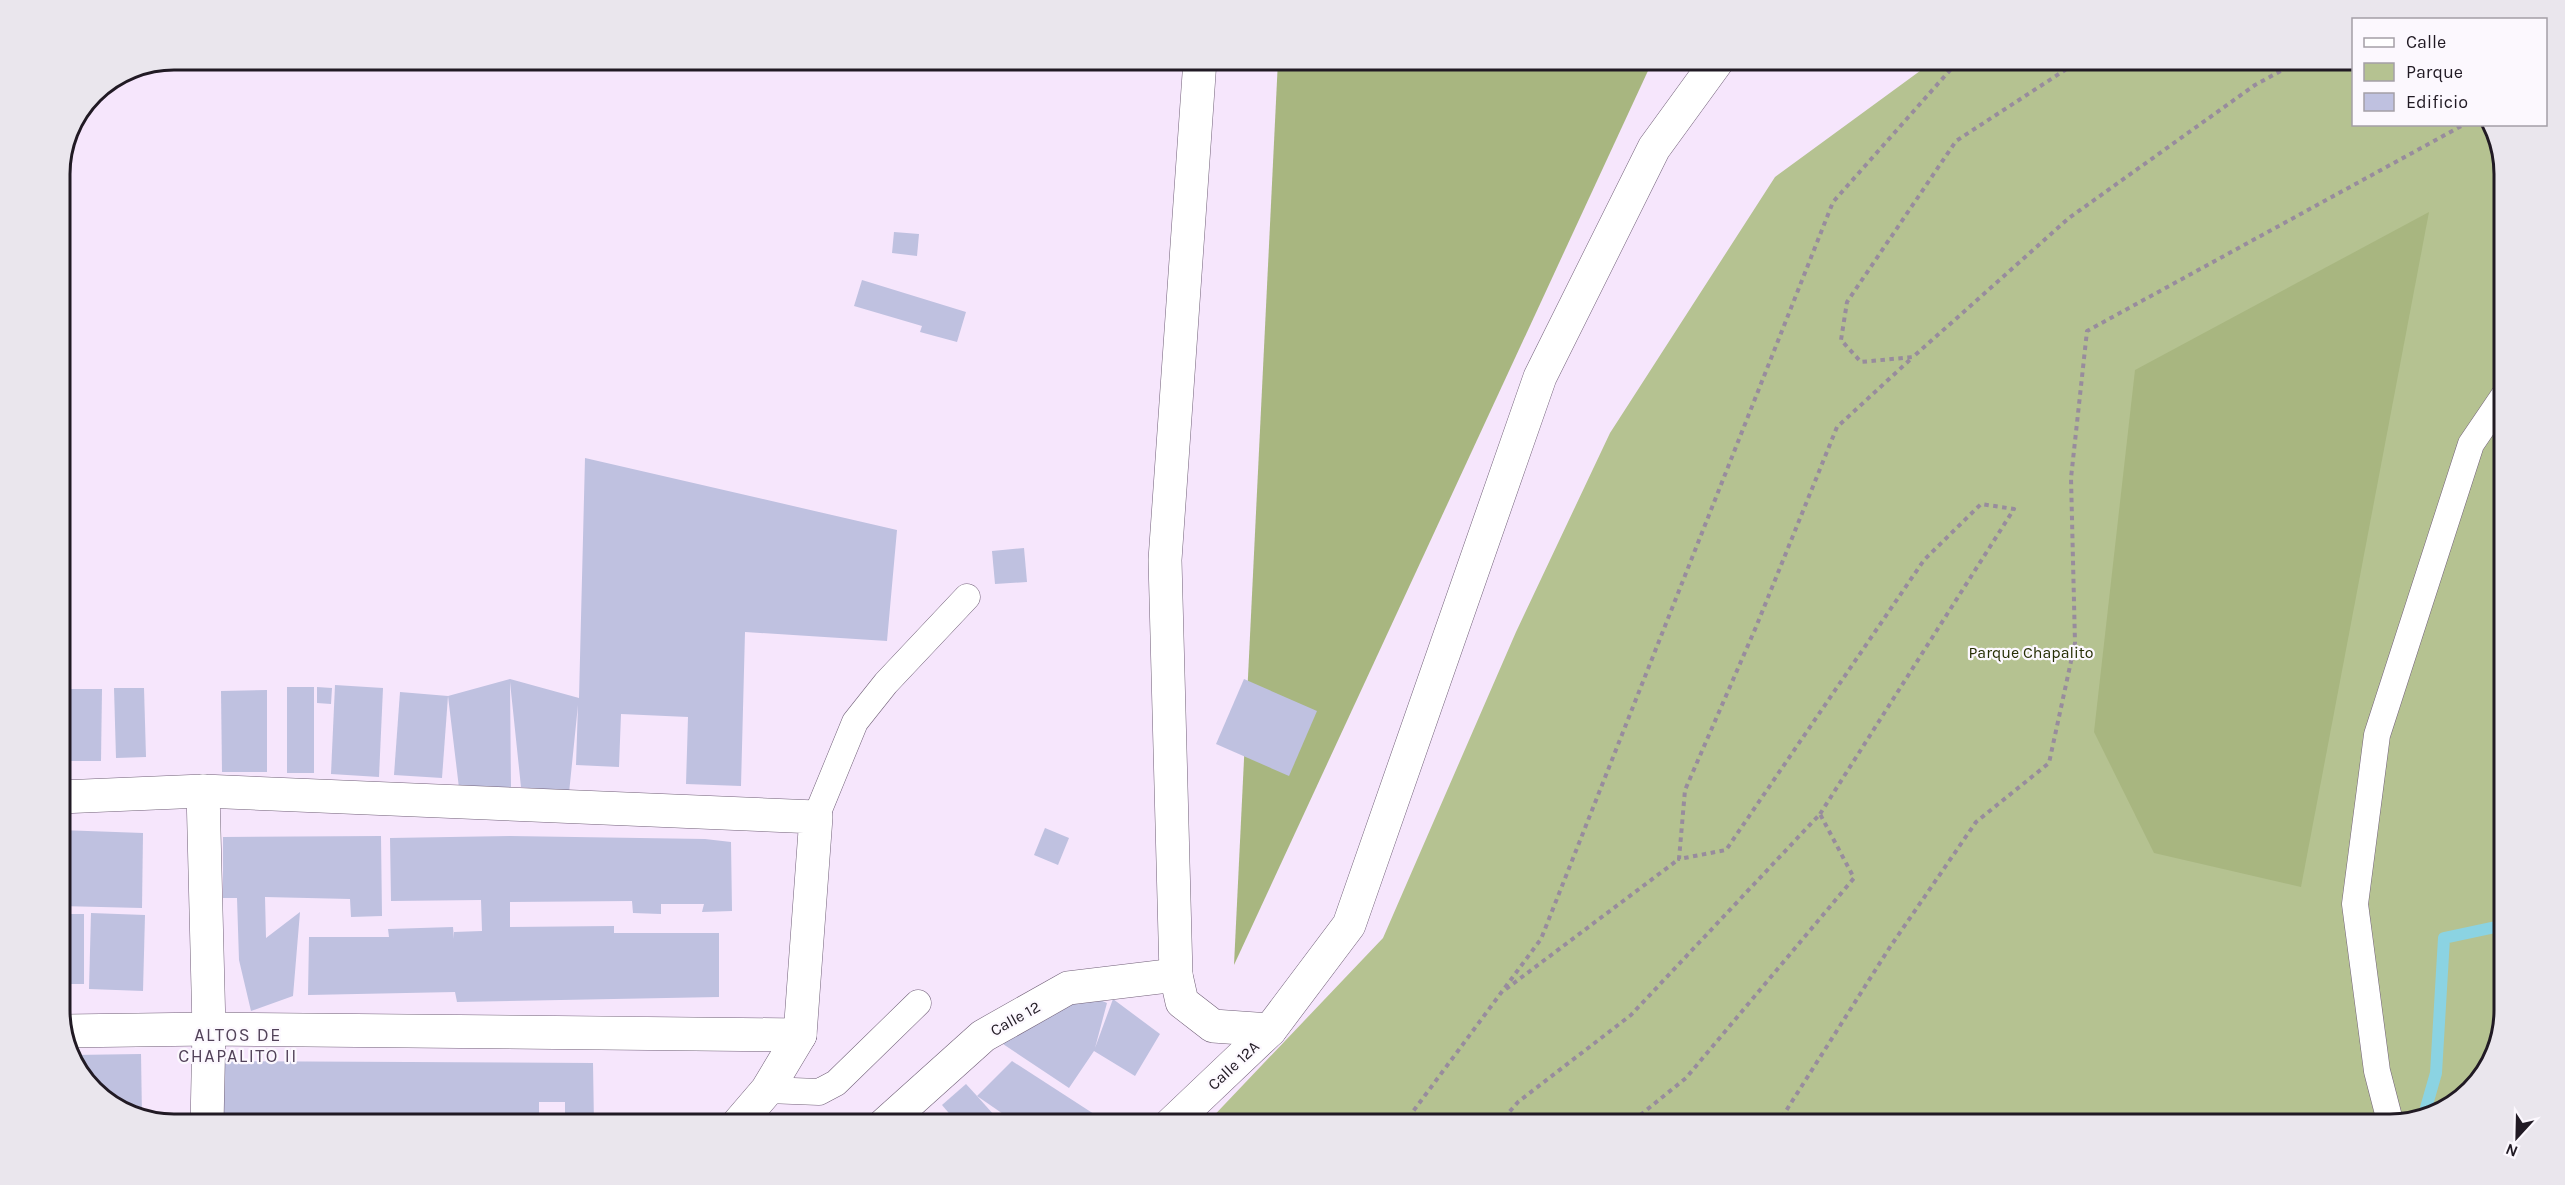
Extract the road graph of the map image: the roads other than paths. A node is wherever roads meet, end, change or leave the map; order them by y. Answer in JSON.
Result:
{"nodes":[{"id":1,"x":1199,"y":70,"type":"edge"},
{"id":2,"x":1711,"y":70,"type":"edge"},
{"id":3,"x":2494,"y":410,"type":"edge"},
{"id":4,"x":967,"y":597,"type":"dead end"},
{"id":5,"x":204,"y":791,"type":"junction"},
{"id":6,"x":71,"y":797,"type":"edge"},
{"id":7,"x":816,"y":817,"type":"junction"},
{"id":8,"x":1176,"y":975,"type":"junction"},
{"id":9,"x":918,"y":1003,"type":"dead end"},
{"id":10,"x":209,"y":1029,"type":"junction"},
{"id":11,"x":1270,"y":1030,"type":"junction"},
{"id":12,"x":73,"y":1031,"type":"edge"},
{"id":13,"x":800,"y":1035,"type":"junction"},
{"id":14,"x":767,"y":1090,"type":"junction"},
{"id":15,"x":207,"y":1114,"type":"edge"},
{"id":16,"x":746,"y":1114,"type":"edge"},
{"id":17,"x":896,"y":1114,"type":"edge"},
{"id":18,"x":1182,"y":1114,"type":"edge"},
{"id":19,"x":2388,"y":1114,"type":"edge"}],
"edges":[{"from":1,"to":8,"type":"street"},
{"from":2,"to":11,"type":"street","name":"Calle 12A"},
{"from":3,"to":19,"type":"lane"},
{"from":4,"to":7,"type":"lane"},
{"from":5,"to":6,"type":"street"},
{"from":5,"to":7,"type":"street"},
{"from":5,"to":10,"type":"street"},
{"from":7,"to":13,"type":"street"},
{"from":8,"to":11,"type":"street"},
{"from":8,"to":17,"type":"street","name":"Calle 12"},
{"from":9,"to":14,"type":"lane"},
{"from":10,"to":12,"type":"street"},
{"from":10,"to":13,"type":"street"},
{"from":10,"to":15,"type":"street"},
{"from":11,"to":18,"type":"street","name":"Calle 12A"},
{"from":13,"to":14,"type":"street"},
{"from":14,"to":16,"type":"street"}]}
